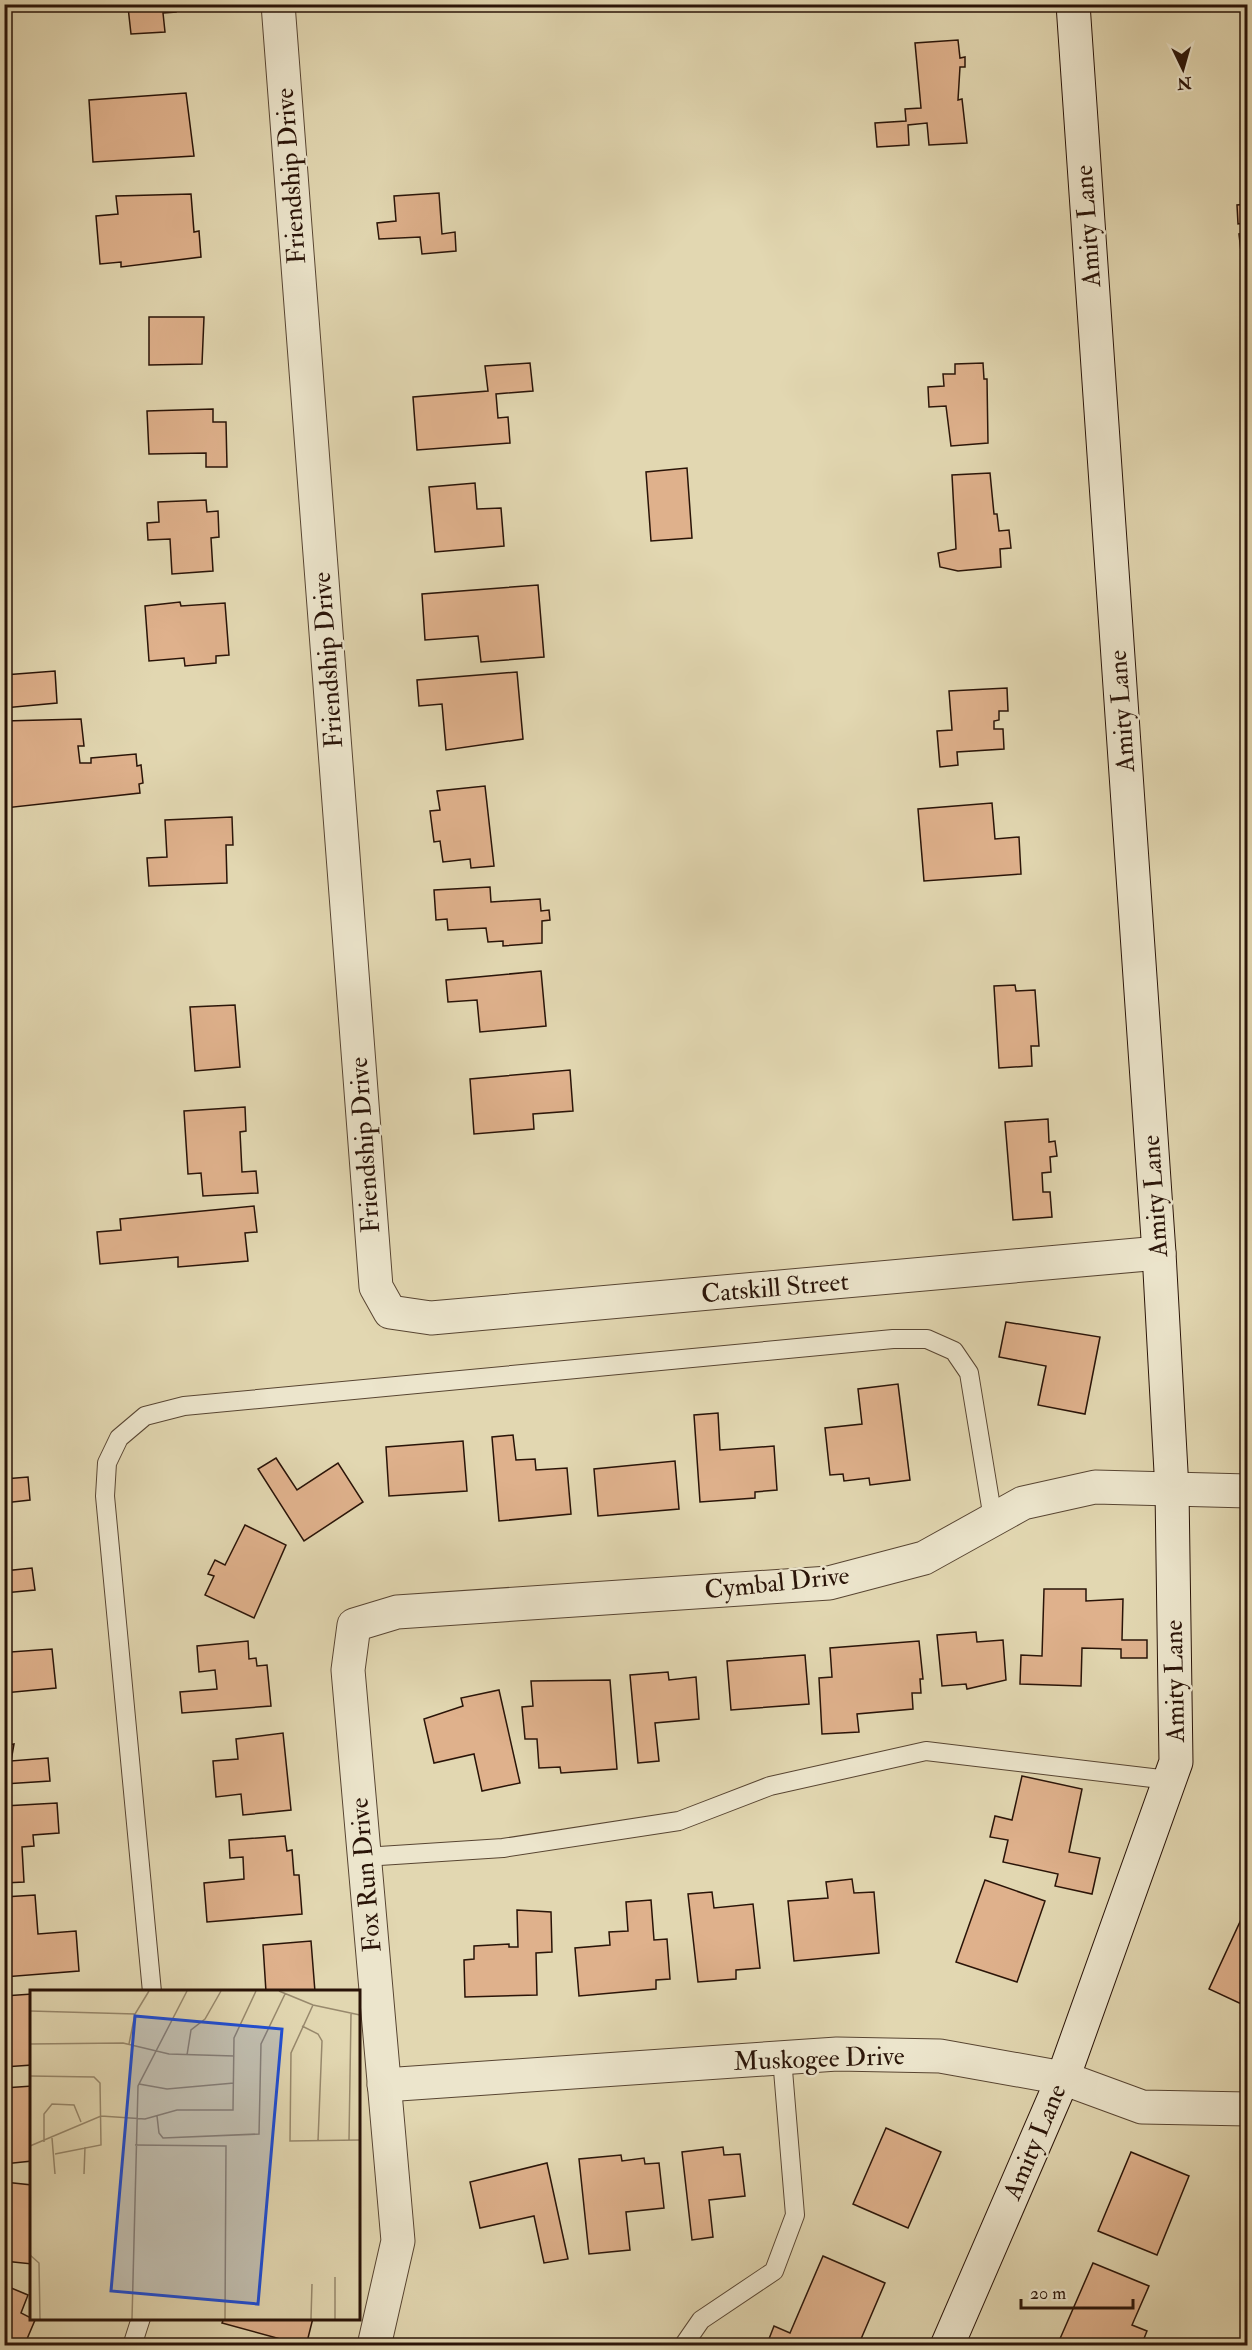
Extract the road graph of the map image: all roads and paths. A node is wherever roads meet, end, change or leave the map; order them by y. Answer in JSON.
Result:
{"nodes":[{"id":1,"x":278,"y":4,"type":"edge"},
{"id":2,"x":1073,"y":4,"type":"edge"},
{"id":3,"x":1159,"y":1253,"type":"junction"},
{"id":4,"x":390,"y":1312,"type":"joint"},
{"id":5,"x":1172,"y":1490,"type":"junction"},
{"id":6,"x":1248,"y":1491,"type":"edge"},
{"id":7,"x":993,"y":1519,"type":"junction"},
{"id":8,"x":397,"y":1612,"type":"joint"},
{"id":9,"x":1169,"y":1780,"type":"junction"},
{"id":10,"x":364,"y":1857,"type":"junction"},
{"id":11,"x":152,"y":1990,"type":"edge"},
{"id":12,"x":783,"y":2058,"type":"junction"},
{"id":13,"x":1063,"y":2078,"type":"junction"},
{"id":14,"x":384,"y":2085,"type":"junction"},
{"id":15,"x":1248,"y":2109,"type":"edge"},
{"id":16,"x":141,"y":2320,"type":"edge"},
{"id":17,"x":132,"y":2346,"type":"edge"},
{"id":18,"x":374,"y":2346,"type":"edge"},
{"id":19,"x":682,"y":2346,"type":"edge"},
{"id":20,"x":947,"y":2346,"type":"edge"}],
"edges":[{"from":1,"to":4,"type":"street","name":"Friendship Drive"},
{"from":2,"to":3,"type":"street","name":"Amity Lane"},
{"from":3,"to":4,"type":"street","name":"Catskill Street"},
{"from":3,"to":5,"type":"street","name":"Amity Lane"},
{"from":5,"to":6,"type":"street","name":"Cymbal Drive"},
{"from":5,"to":7,"type":"street","name":"Cymbal Drive"},
{"from":5,"to":9,"type":"street","name":"Amity Lane"},
{"from":7,"to":8,"type":"street","name":"Cymbal Drive"},
{"from":7,"to":11,"type":"lane"},
{"from":8,"to":10,"type":"street","name":"Fox Run Drive"},
{"from":9,"to":10,"type":"lane"},
{"from":9,"to":13,"type":"street","name":"Amity Lane"},
{"from":10,"to":14,"type":"street","name":"Fox Run Drive"},
{"from":12,"to":13,"type":"street","name":"Muskogee Drive"},
{"from":12,"to":14,"type":"street","name":"Muskogee Drive"},
{"from":12,"to":19,"type":"lane"},
{"from":13,"to":15,"type":"street","name":"Muskogee Drive"},
{"from":13,"to":20,"type":"street","name":"Amity Lane"},
{"from":14,"to":18,"type":"street","name":"Fox Run Drive"},
{"from":16,"to":17,"type":"lane"}]}
